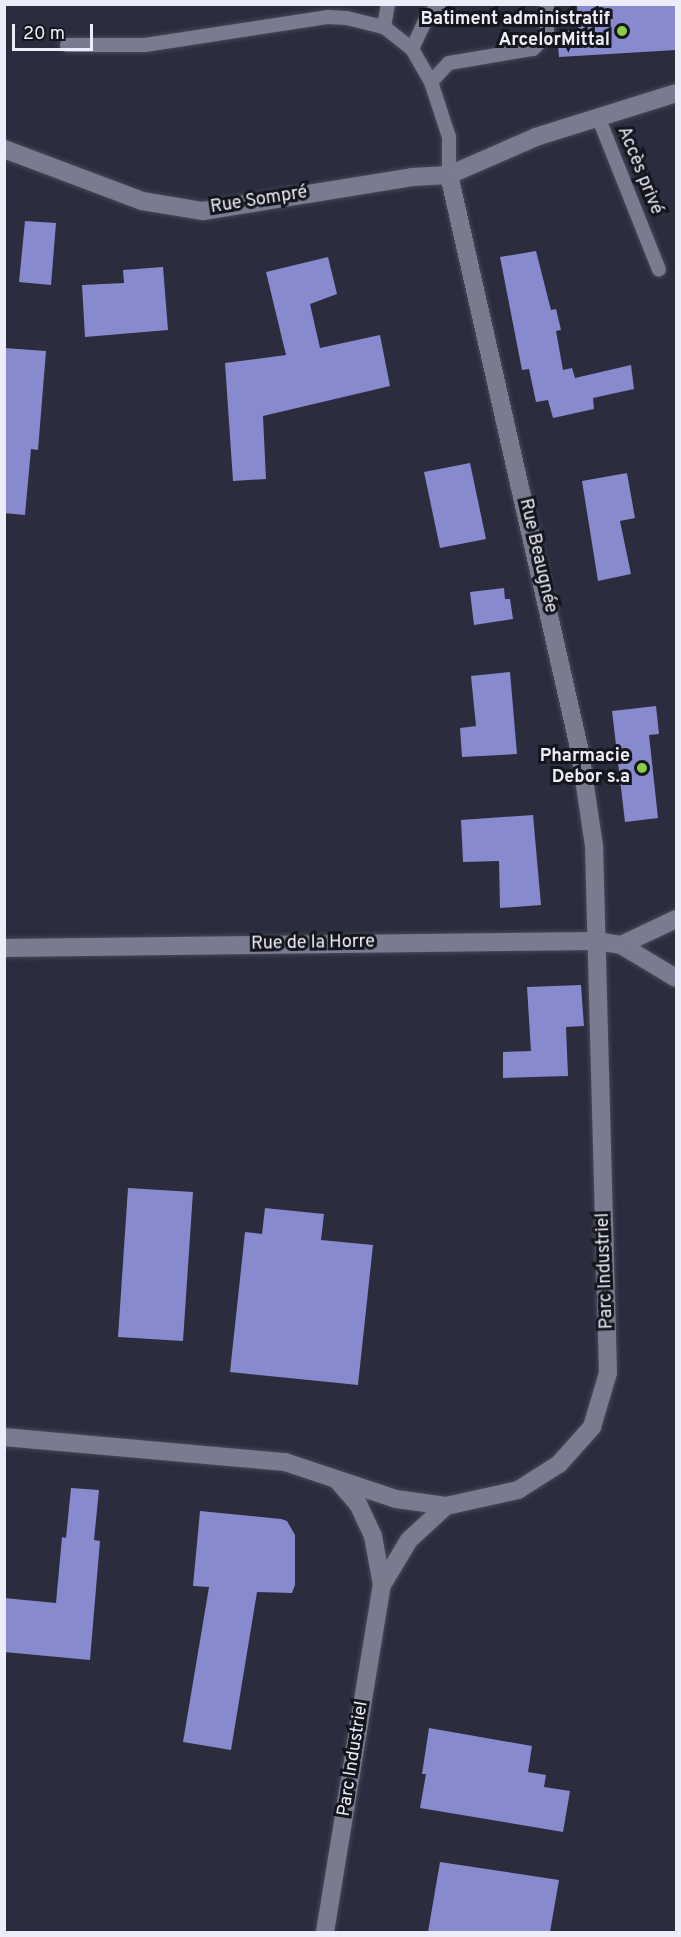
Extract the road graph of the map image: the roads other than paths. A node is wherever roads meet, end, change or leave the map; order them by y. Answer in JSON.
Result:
{"nodes":[{"id":1,"x":388,"y":4,"type":"edge"},
{"id":2,"x":439,"y":4,"type":"edge"},
{"id":3,"x":547,"y":4,"type":"edge"},
{"id":4,"x":384,"y":27,"type":"junction"},
{"id":5,"x":67,"y":45,"type":"dead end"},
{"id":6,"x":412,"y":49,"type":"junction"},
{"id":7,"x":431,"y":82,"type":"junction"},
{"id":8,"x":676,"y":93,"type":"edge"},
{"id":9,"x":599,"y":119,"type":"junction"},
{"id":10,"x":4,"y":149,"type":"edge"},
{"id":11,"x":449,"y":175,"type":"junction"},
{"id":12,"x":659,"y":270,"type":"dead end"},
{"id":13,"x":676,"y":919,"type":"edge"},
{"id":14,"x":596,"y":941,"type":"junction"},
{"id":15,"x":621,"y":945,"type":"junction"},
{"id":16,"x":4,"y":948,"type":"edge"},
{"id":17,"x":676,"y":978,"type":"edge"},
{"id":18,"x":4,"y":1437,"type":"edge"},
{"id":19,"x":335,"y":1478,"type":"junction"},
{"id":20,"x":446,"y":1506,"type":"junction"},
{"id":21,"x":382,"y":1585,"type":"junction"},
{"id":22,"x":325,"y":1932,"type":"edge"}],
"edges":[{"from":1,"to":4,"type":"lane"},
{"from":2,"to":6,"type":"lane"},
{"from":3,"to":7,"type":"lane"},
{"from":4,"to":5,"type":"lane"},
{"from":4,"to":6,"type":"lane"},
{"from":6,"to":7,"type":"lane"},
{"from":7,"to":11,"type":"lane"},
{"from":8,"to":9,"type":"street"},
{"from":9,"to":11,"type":"street"},
{"from":9,"to":12,"type":"lane","name":"Accès privé"},
{"from":10,"to":11,"type":"street","name":"Rue Sompré"},
{"from":11,"to":14,"type":"street","name":"Rue Beaugnée"},
{"from":13,"to":15,"type":"street"},
{"from":14,"to":15,"type":"street","name":"Rue de la Horre"},
{"from":14,"to":16,"type":"street","name":"Rue de la Horre"},
{"from":14,"to":20,"type":"street","name":"Parc Industriel"},
{"from":15,"to":17,"type":"street"},
{"from":18,"to":19,"type":"street","name":"Parc Industriel"},
{"from":19,"to":20,"type":"street","name":"Parc Industriel"},
{"from":19,"to":21,"type":"street","name":"Parc Industriel"},
{"from":20,"to":21,"type":"street","name":"Parc Industriel"},
{"from":21,"to":22,"type":"street","name":"Parc Industriel"}]}
